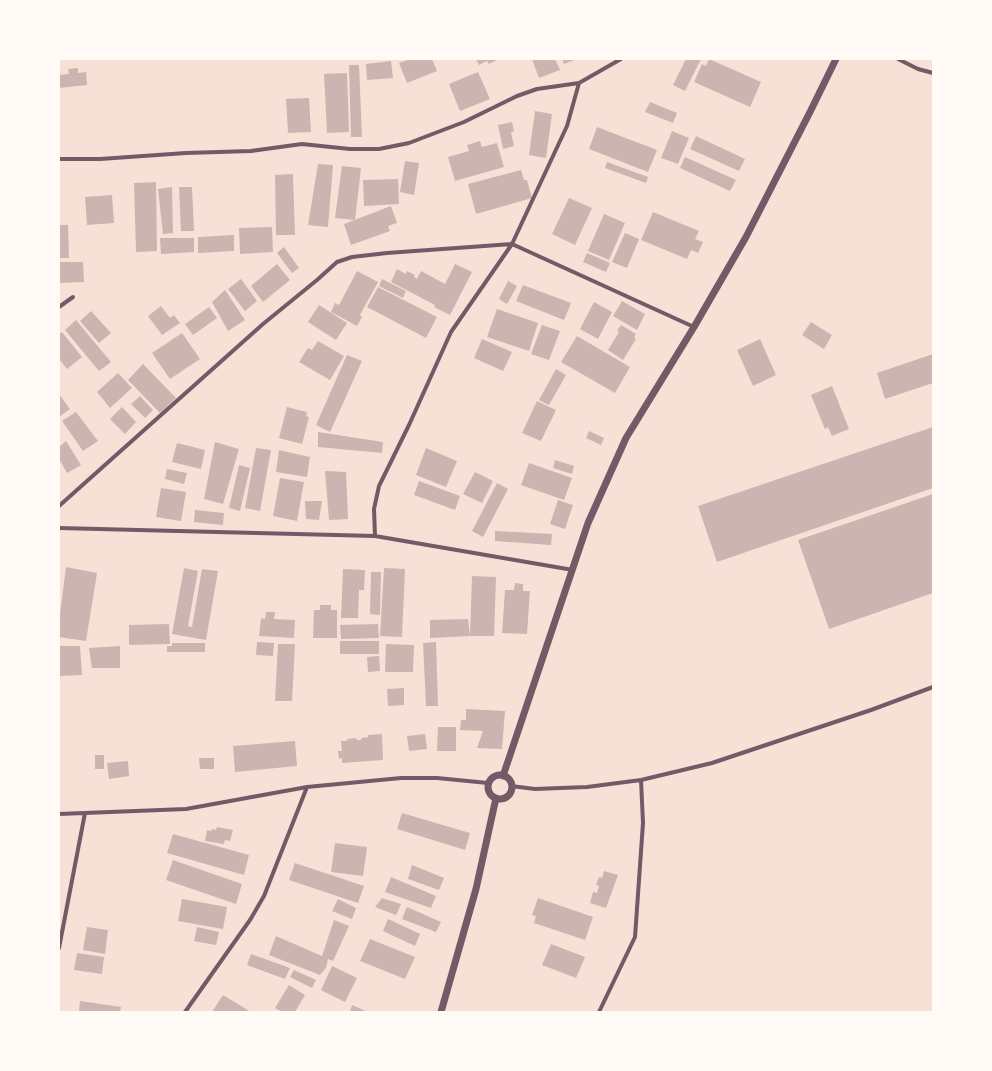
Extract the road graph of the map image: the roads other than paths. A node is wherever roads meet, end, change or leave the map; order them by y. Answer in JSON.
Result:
{"nodes":[{"id":1,"x":621,"y":59,"type":"edge"},
{"id":2,"x":836,"y":59,"type":"edge"},
{"id":3,"x":898,"y":59,"type":"edge"},
{"id":4,"x":933,"y":73,"type":"edge"},
{"id":5,"x":578,"y":83,"type":"junction"},
{"id":6,"x":59,"y":159,"type":"edge"},
{"id":7,"x":512,"y":244,"type":"junction"},
{"id":8,"x":73,"y":296,"type":"dead end"},
{"id":9,"x":59,"y":307,"type":"edge"},
{"id":10,"x":694,"y":327,"type":"junction"},
{"id":11,"x":59,"y":506,"type":"edge"},
{"id":12,"x":59,"y":528,"type":"edge"},
{"id":13,"x":375,"y":536,"type":"junction"},
{"id":14,"x":573,"y":570,"type":"junction"},
{"id":15,"x":933,"y":687,"type":"edge"},
{"id":16,"x":503,"y":776,"type":"junction"},
{"id":17,"x":641,"y":780,"type":"junction"},
{"id":18,"x":488,"y":783,"type":"junction"},
{"id":19,"x":511,"y":786,"type":"junction"},
{"id":20,"x":307,"y":787,"type":"junction"},
{"id":21,"x":496,"y":798,"type":"junction"},
{"id":22,"x":85,"y":813,"type":"junction"},
{"id":23,"x":59,"y":814,"type":"edge"},
{"id":24,"x":59,"y":948,"type":"edge"},
{"id":25,"x":186,"y":1012,"type":"edge"},
{"id":26,"x":441,"y":1012,"type":"edge"},
{"id":27,"x":599,"y":1012,"type":"edge"}],
"edges":[{"from":1,"to":5,"type":"street"},
{"from":2,"to":10,"type":"street"},
{"from":3,"to":4,"type":"street"},
{"from":5,"to":6,"type":"street"},
{"from":5,"to":7,"type":"street"},
{"from":7,"to":10,"type":"street"},
{"from":7,"to":11,"type":"street"},
{"from":7,"to":13,"type":"street"},
{"from":8,"to":9,"type":"street"},
{"from":10,"to":14,"type":"street"},
{"from":12,"to":13,"type":"street"},
{"from":13,"to":14,"type":"street"},
{"from":14,"to":16,"type":"street"},
{"from":15,"to":17,"type":"street"},
{"from":16,"to":18,"type":"street"},
{"from":16,"to":19,"type":"street"},
{"from":17,"to":19,"type":"street"},
{"from":17,"to":27,"type":"street"},
{"from":18,"to":20,"type":"street"},
{"from":18,"to":21,"type":"street"},
{"from":19,"to":21,"type":"street"},
{"from":20,"to":22,"type":"street"},
{"from":20,"to":25,"type":"street"},
{"from":21,"to":26,"type":"street"},
{"from":22,"to":23,"type":"street"},
{"from":22,"to":24,"type":"street"}]}
